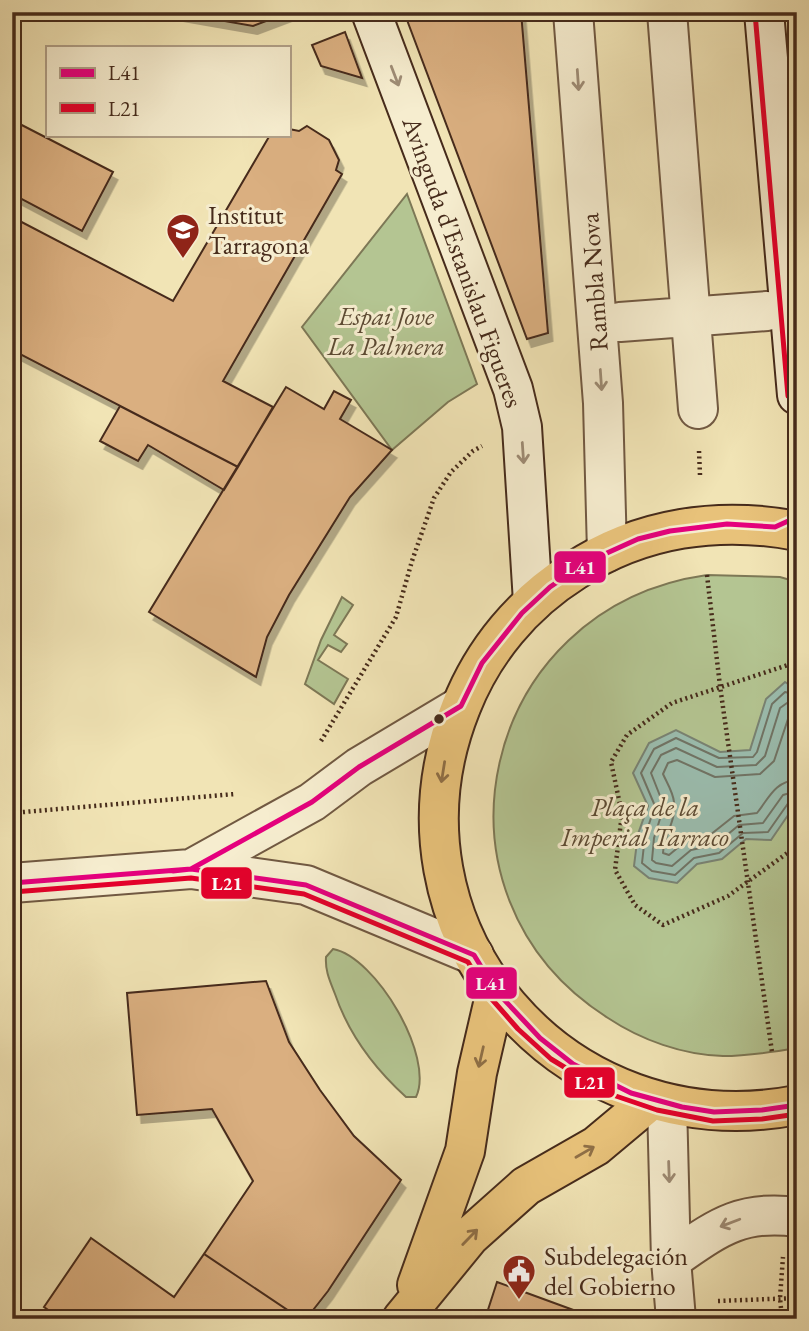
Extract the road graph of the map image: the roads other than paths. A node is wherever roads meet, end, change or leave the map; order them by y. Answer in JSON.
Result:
{"nodes":[{"id":1,"x":371,"y":12,"type":"edge"},
{"id":2,"x":573,"y":12,"type":"edge"},
{"id":3,"x":667,"y":12,"type":"edge"},
{"id":4,"x":764,"y":12,"type":"edge"},
{"id":5,"x":767,"y":312,"type":"dead end"},
{"id":6,"x":691,"y":317,"type":"junction"},
{"id":7,"x":620,"y":322,"type":"dead end"},
{"id":8,"x":797,"y":395,"type":"edge"},
{"id":9,"x":698,"y":425,"type":"road end"},
{"id":10,"x":789,"y":525,"type":"edge"},
{"id":11,"x":607,"y":552,"type":"junction"},
{"id":12,"x":533,"y":602,"type":"junction"},
{"id":13,"x":461,"y":706,"type":"junction"},
{"id":14,"x":191,"y":869,"type":"junction"},
{"id":15,"x":12,"y":883,"type":"edge"},
{"id":16,"x":474,"y":955,"type":"junction"},
{"id":17,"x":496,"y":991,"type":"junction"},
{"id":18,"x":659,"y":1102,"type":"junction"},
{"id":19,"x":797,"y":1105,"type":"edge"},
{"id":20,"x":797,"y":1217,"type":"edge"},
{"id":21,"x":671,"y":1260,"type":"junction"},
{"id":22,"x":676,"y":1311,"type":"edge"},
{"id":23,"x":406,"y":1313,"type":"edge"}],
"edges":[{"from":1,"to":12,"type":"street","name":"Avinguda d'Estanislau Figueres","one_way":true},
{"from":2,"to":11,"type":"street","name":"Rambla Nova","one_way":true},
{"from":3,"to":6,"type":"street"},
{"from":4,"to":8,"type":"street"},
{"from":5,"to":6,"type":"street","name":"Rambla Nova"},
{"from":6,"to":7,"type":"street","name":"Rambla Nova"},
{"from":6,"to":9,"type":"street"},
{"from":10,"to":11,"type":"main road"},
{"from":11,"to":12,"type":"main road"},
{"from":12,"to":13,"type":"main road"},
{"from":13,"to":14,"type":"street"},
{"from":13,"to":16,"type":"main road","one_way":true},
{"from":14,"to":15,"type":"street"},
{"from":14,"to":16,"type":"street"},
{"from":16,"to":17,"type":"main road"},
{"from":17,"to":18,"type":"main road"},
{"from":17,"to":23,"type":"main road","one_way":true},
{"from":18,"to":19,"type":"main road"},
{"from":18,"to":21,"type":"street","one_way":true},
{"from":23,"to":18,"type":"main road","one_way":true},
{"from":20,"to":21,"type":"street","one_way":true},
{"from":21,"to":22,"type":"street"}]}
